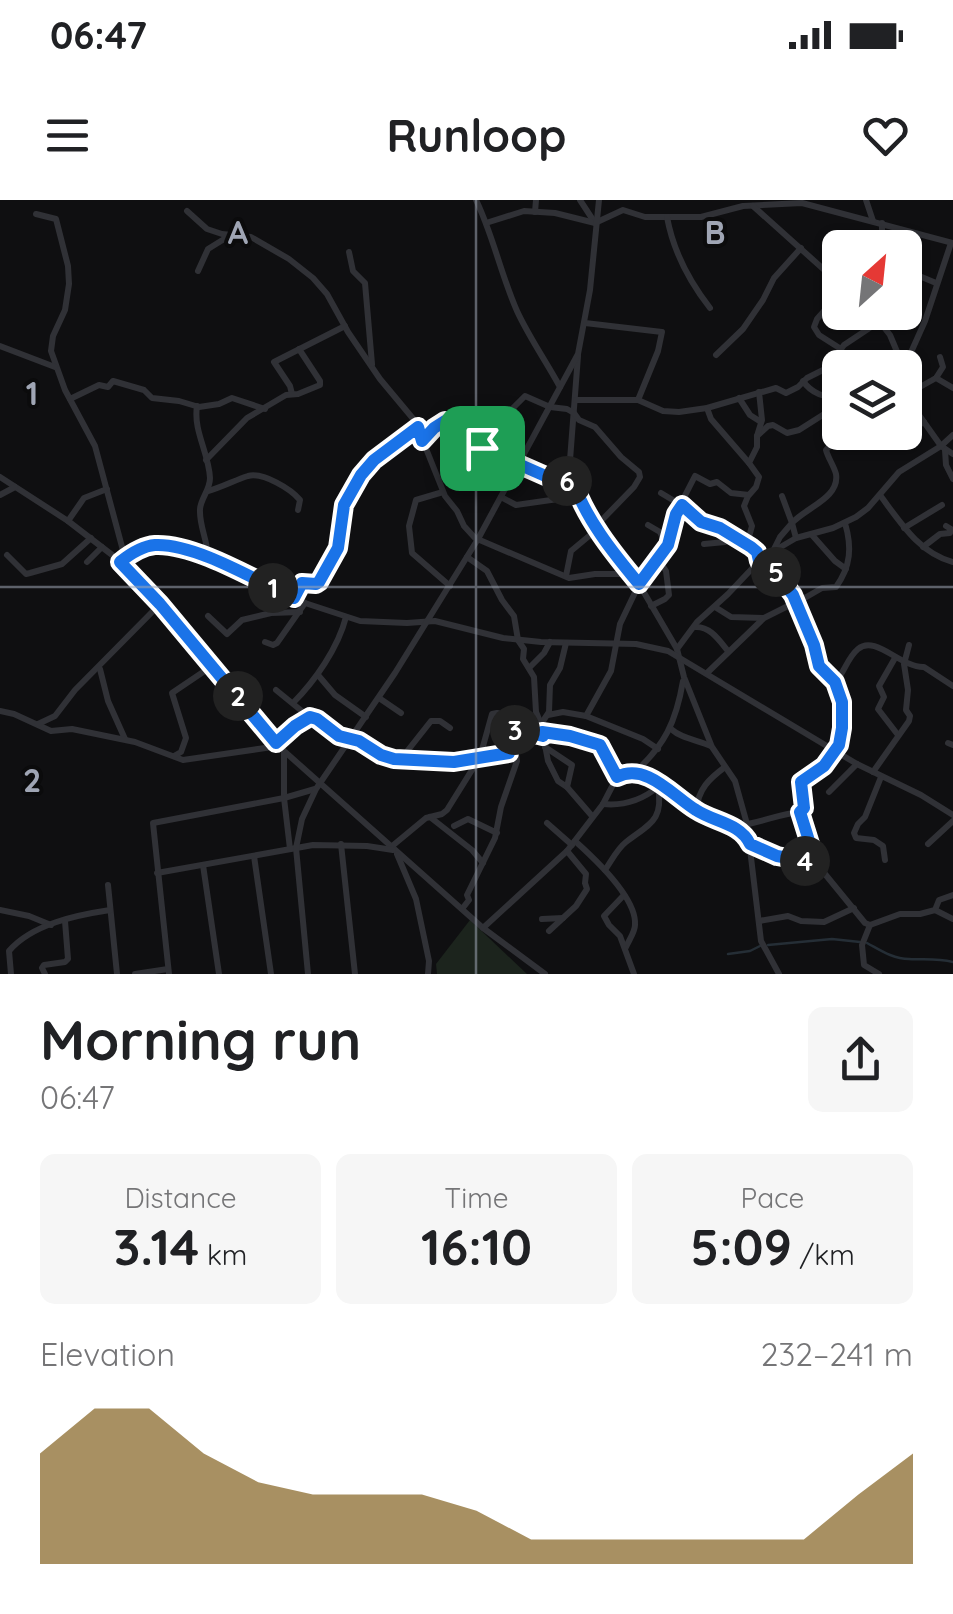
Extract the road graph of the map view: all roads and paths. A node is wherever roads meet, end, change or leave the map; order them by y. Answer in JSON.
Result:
{"nodes":[{"id":1,"x":476,"y":200,"type":"edge"},
{"id":2,"x":536,"y":200,"type":"edge"},
{"id":3,"x":580,"y":200,"type":"edge"},
{"id":4,"x":599,"y":200,"type":"edge"},
{"id":5,"x":724,"y":200,"type":"edge"},
{"id":6,"x":866,"y":200,"type":"edge"},
{"id":7,"x":791,"y":202,"type":"edge"},
{"id":8,"x":749,"y":204,"type":"edge"},
{"id":9,"x":187,"y":211,"type":"dead end"},
{"id":10,"x":535,"y":212,"type":"junction"},
{"id":11,"x":724,"y":212,"type":"junction"},
{"id":12,"x":36,"y":214,"type":"dead end"},
{"id":13,"x":667,"y":217,"type":"junction"},
{"id":14,"x":596,"y":222,"type":"junction"},
{"id":15,"x":878,"y":222,"type":"junction"},
{"id":16,"x":486,"y":224,"type":"junction"},
{"id":17,"x":879,"y":230,"type":"edge"},
{"id":18,"x":230,"y":235,"type":"junction"},
{"id":19,"x":952,"y":243,"type":"edge"},
{"id":20,"x":801,"y":248,"type":"junction"},
{"id":21,"x":349,"y":252,"type":"dead end"},
{"id":22,"x":822,"y":267,"type":"edge"},
{"id":23,"x":198,"y":271,"type":"dead end"},
{"id":24,"x":922,"y":277,"type":"edge"},
{"id":25,"x":936,"y":283,"type":"junction"},
{"id":26,"x":710,"y":308,"type":"dead end"},
{"id":27,"x":822,"y":313,"type":"edge"},
{"id":28,"x":585,"y":323,"type":"junction"},
{"id":29,"x":345,"y":326,"type":"junction"},
{"id":30,"x":922,"y":328,"type":"edge"},
{"id":31,"x":868,"y":330,"type":"edge"},
{"id":32,"x":886,"y":330,"type":"edge"},
{"id":33,"x":921,"y":330,"type":"edge"},
{"id":34,"x":0,"y":346,"type":"edge"},
{"id":35,"x":299,"y":349,"type":"junction"},
{"id":36,"x":842,"y":349,"type":"junction"},
{"id":37,"x":578,"y":354,"type":"junction"},
{"id":38,"x":716,"y":355,"type":"dead end"},
{"id":39,"x":940,"y":357,"type":"dead end"},
{"id":40,"x":372,"y":365,"type":"junction"},
{"id":41,"x":56,"y":368,"type":"junction"},
{"id":42,"x":936,"y":378,"type":"junction"},
{"id":43,"x":802,"y":381,"type":"junction"},
{"id":44,"x":922,"y":386,"type":"edge"},
{"id":45,"x":953,"y":387,"type":"edge"},
{"id":46,"x":560,"y":388,"type":"junction"},
{"id":47,"x":758,"y":392,"type":"junction"},
{"id":48,"x":292,"y":394,"type":"junction"},
{"id":49,"x":822,"y":395,"type":"edge"},
{"id":50,"x":739,"y":398,"type":"junction"},
{"id":51,"x":70,"y":399,"type":"junction"},
{"id":52,"x":576,"y":400,"type":"junction"},
{"id":53,"x":638,"y":400,"type":"junction"},
{"id":54,"x":197,"y":406,"type":"junction"},
{"id":55,"x":550,"y":407,"type":"junction"},
{"id":56,"x":264,"y":408,"type":"junction"},
{"id":57,"x":706,"y":408,"type":"junction"},
{"id":58,"x":574,"y":413,"type":"junction"},
{"id":59,"x":822,"y":416,"type":"edge"},
{"id":60,"x":922,"y":419,"type":"edge"},
{"id":61,"x":761,"y":422,"type":"junction"},
{"id":62,"x":924,"y":422,"type":"joint"},
{"id":63,"x":418,"y":427,"type":"junction"},
{"id":64,"x":469,"y":428,"type":"junction"},
{"id":65,"x":953,"y":435,"type":"edge"},
{"id":66,"x":757,"y":436,"type":"junction"},
{"id":67,"x":422,"y":441,"type":"junction"},
{"id":68,"x":826,"y":450,"type":"edge"},
{"id":69,"x":946,"y":450,"type":"edge"},
{"id":70,"x":206,"y":460,"type":"junction"},
{"id":71,"x":749,"y":463,"type":"junction"},
{"id":72,"x":518,"y":465,"type":"junction"},
{"id":73,"x":0,"y":476,"type":"edge"},
{"id":74,"x":953,"y":479,"type":"edge"},
{"id":75,"x":573,"y":480,"type":"junction"},
{"id":76,"x":15,"y":487,"type":"junction"},
{"id":77,"x":107,"y":489,"type":"junction"},
{"id":78,"x":207,"y":491,"type":"junction"},
{"id":79,"x":443,"y":492,"type":"junction"},
{"id":80,"x":662,"y":493,"type":"dead end"},
{"id":81,"x":0,"y":494,"type":"edge"},
{"id":82,"x":749,"y":495,"type":"junction"},
{"id":83,"x":880,"y":495,"type":"junction"},
{"id":84,"x":579,"y":496,"type":"junction"},
{"id":85,"x":782,"y":496,"type":"dead end"},
{"id":86,"x":501,"y":497,"type":"junction"},
{"id":87,"x":682,"y":505,"type":"junction"},
{"id":88,"x":942,"y":505,"type":"dead end"},
{"id":89,"x":298,"y":510,"type":"dead end"},
{"id":90,"x":68,"y":522,"type":"junction"},
{"id":91,"x":947,"y":522,"type":"dead end"},
{"id":92,"x":792,"y":523,"type":"junction"},
{"id":93,"x":844,"y":523,"type":"junction"},
{"id":94,"x":648,"y":524,"type":"dead end"},
{"id":95,"x":598,"y":527,"type":"junction"},
{"id":96,"x":904,"y":528,"type":"junction"},
{"id":97,"x":812,"y":534,"type":"junction"},
{"id":98,"x":730,"y":535,"type":"junction"},
{"id":99,"x":91,"y":538,"type":"junction"},
{"id":100,"x":796,"y":538,"type":"junction"},
{"id":101,"x":478,"y":539,"type":"junction"},
{"id":102,"x":704,"y":544,"type":"dead end"},
{"id":103,"x":747,"y":545,"type":"junction"},
{"id":104,"x":102,"y":547,"type":"junction"},
{"id":105,"x":923,"y":547,"type":"junction"},
{"id":106,"x":665,"y":549,"type":"junction"},
{"id":107,"x":774,"y":550,"type":"junction"},
{"id":108,"x":6,"y":554,"type":"dead end"},
{"id":109,"x":467,"y":557,"type":"junction"},
{"id":110,"x":208,"y":558,"type":"junction"},
{"id":111,"x":122,"y":560,"type":"junction"},
{"id":112,"x":659,"y":560,"type":"junction"},
{"id":113,"x":761,"y":560,"type":"junction"},
{"id":114,"x":86,"y":562,"type":"dead end"},
{"id":115,"x":953,"y":562,"type":"edge"},
{"id":116,"x":846,"y":569,"type":"junction"},
{"id":117,"x":631,"y":574,"type":"junction"},
{"id":118,"x":566,"y":576,"type":"junction"},
{"id":119,"x":639,"y":584,"type":"junction"},
{"id":120,"x":450,"y":586,"type":"junction"},
{"id":121,"x":294,"y":598,"type":"junction"},
{"id":122,"x":796,"y":602,"type":"junction"},
{"id":123,"x":305,"y":603,"type":"junction"},
{"id":124,"x":160,"y":604,"type":"junction"},
{"id":125,"x":651,"y":606,"type":"junction"},
{"id":126,"x":714,"y":607,"type":"junction"},
{"id":127,"x":300,"y":612,"type":"junction"},
{"id":128,"x":208,"y":616,"type":"dead end"},
{"id":129,"x":346,"y":618,"type":"junction"},
{"id":130,"x":764,"y":618,"type":"junction"},
{"id":131,"x":428,"y":622,"type":"junction"},
{"id":132,"x":693,"y":627,"type":"junction"},
{"id":133,"x":518,"y":640,"type":"junction"},
{"id":134,"x":265,"y":642,"type":"dead end"},
{"id":135,"x":550,"y":642,"type":"junction"},
{"id":136,"x":566,"y":643,"type":"junction"},
{"id":137,"x":617,"y":643,"type":"junction"},
{"id":138,"x":908,"y":646,"type":"dead end"},
{"id":139,"x":728,"y":651,"type":"junction"},
{"id":140,"x":678,"y":653,"type":"junction"},
{"id":141,"x":895,"y":658,"type":"junction"},
{"id":142,"x":904,"y":664,"type":"junction"},
{"id":143,"x":212,"y":666,"type":"junction"},
{"id":144,"x":100,"y":668,"type":"junction"},
{"id":145,"x":530,"y":668,"type":"junction"},
{"id":146,"x":918,"y":668,"type":"junction"},
{"id":147,"x":707,"y":673,"type":"junction"},
{"id":148,"x":318,"y":675,"type":"junction"},
{"id":149,"x":684,"y":677,"type":"junction"},
{"id":150,"x":835,"y":682,"type":"junction"},
{"id":151,"x":908,"y":685,"type":"junction"},
{"id":152,"x":953,"y":686,"type":"edge"},
{"id":153,"x":276,"y":690,"type":"dead end"},
{"id":154,"x":378,"y":698,"type":"junction"},
{"id":155,"x":293,"y":703,"type":"junction"},
{"id":156,"x":0,"y":711,"type":"edge"},
{"id":157,"x":401,"y":712,"type":"dead end"},
{"id":158,"x":548,"y":714,"type":"junction"},
{"id":159,"x":366,"y":716,"type":"junction"},
{"id":160,"x":586,"y":716,"type":"junction"},
{"id":161,"x":313,"y":717,"type":"junction"},
{"id":162,"x":38,"y":724,"type":"junction"},
{"id":163,"x":450,"y":728,"type":"dead end"},
{"id":164,"x":510,"y":728,"type":"junction"},
{"id":165,"x":670,"y":729,"type":"junction"},
{"id":166,"x":542,"y":731,"type":"junction"},
{"id":167,"x":898,"y":735,"type":"junction"},
{"id":168,"x":351,"y":738,"type":"junction"},
{"id":169,"x":124,"y":740,"type":"junction"},
{"id":170,"x":544,"y":746,"type":"junction"},
{"id":171,"x":280,"y":747,"type":"junction"},
{"id":172,"x":712,"y":747,"type":"junction"},
{"id":173,"x":658,"y":749,"type":"junction"},
{"id":174,"x":835,"y":751,"type":"junction"},
{"id":175,"x":510,"y":752,"type":"junction"},
{"id":176,"x":480,"y":756,"type":"junction"},
{"id":177,"x":173,"y":757,"type":"junction"},
{"id":178,"x":400,"y":760,"type":"junction"},
{"id":179,"x":857,"y":764,"type":"junction"},
{"id":180,"x":725,"y":767,"type":"junction"},
{"id":181,"x":873,"y":772,"type":"junction"},
{"id":182,"x":634,"y":773,"type":"junction"},
{"id":183,"x":617,"y":777,"type":"junction"},
{"id":184,"x":881,"y":777,"type":"junction"},
{"id":185,"x":659,"y":786,"type":"junction"},
{"id":186,"x":318,"y":787,"type":"junction"},
{"id":187,"x":566,"y":787,"type":"junction"},
{"id":188,"x":829,"y":792,"type":"dead end"},
{"id":189,"x":284,"y":798,"type":"junction"},
{"id":190,"x":603,"y":804,"type":"junction"},
{"id":191,"x":697,"y":811,"type":"junction"},
{"id":192,"x":800,"y":812,"type":"junction"},
{"id":193,"x":429,"y":816,"type":"junction"},
{"id":194,"x":592,"y":816,"type":"junction"},
{"id":195,"x":953,"y":816,"type":"edge"},
{"id":196,"x":547,"y":823,"type":"dead end"},
{"id":197,"x":747,"y":824,"type":"junction"},
{"id":198,"x":454,"y":826,"type":"dead end"},
{"id":199,"x":732,"y":826,"type":"junction"},
{"id":200,"x":497,"y":832,"type":"junction"},
{"id":201,"x":749,"y":842,"type":"junction"},
{"id":202,"x":341,"y":844,"type":"junction"},
{"id":203,"x":928,"y":844,"type":"dead end"},
{"id":204,"x":571,"y":846,"type":"junction"},
{"id":205,"x":293,"y":849,"type":"junction"},
{"id":206,"x":394,"y":850,"type":"junction"},
{"id":207,"x":254,"y":856,"type":"junction"},
{"id":208,"x":886,"y":860,"type":"dead end"},
{"id":209,"x":482,"y":863,"type":"junction"},
{"id":210,"x":816,"y":863,"type":"junction"},
{"id":211,"x":204,"y":864,"type":"junction"},
{"id":212,"x":606,"y":870,"type":"junction"},
{"id":213,"x":157,"y":873,"type":"junction"},
{"id":214,"x":108,"y":885,"type":"dead end"},
{"id":215,"x":624,"y":895,"type":"junction"},
{"id":216,"x":953,"y":896,"type":"edge"},
{"id":217,"x":854,"y":908,"type":"junction"},
{"id":218,"x":462,"y":909,"type":"junction"},
{"id":219,"x":0,"y":910,"type":"edge"},
{"id":220,"x":110,"y":910,"type":"junction"},
{"id":221,"x":935,"y":910,"type":"junction"},
{"id":222,"x":564,"y":918,"type":"junction"},
{"id":223,"x":953,"y":918,"type":"edge"},
{"id":224,"x":542,"y":919,"type":"dead end"},
{"id":225,"x":65,"y":921,"type":"junction"},
{"id":226,"x":759,"y":922,"type":"junction"},
{"id":227,"x":52,"y":925,"type":"junction"},
{"id":228,"x":870,"y":925,"type":"junction"},
{"id":229,"x":482,"y":928,"type":"junction"},
{"id":230,"x":549,"y":931,"type":"dead end"},
{"id":231,"x":626,"y":947,"type":"junction"},
{"id":232,"x":168,"y":972,"type":"edge"},
{"id":233,"x":11,"y":974,"type":"edge"},
{"id":234,"x":45,"y":974,"type":"edge"},
{"id":235,"x":117,"y":974,"type":"edge"},
{"id":236,"x":135,"y":974,"type":"edge"},
{"id":237,"x":218,"y":974,"type":"edge"},
{"id":238,"x":271,"y":974,"type":"edge"},
{"id":239,"x":308,"y":974,"type":"edge"},
{"id":240,"x":355,"y":974,"type":"edge"},
{"id":241,"x":428,"y":974,"type":"edge"},
{"id":242,"x":544,"y":974,"type":"edge"},
{"id":243,"x":634,"y":974,"type":"edge"},
{"id":244,"x":779,"y":974,"type":"edge"},
{"id":245,"x":879,"y":974,"type":"edge"}],
"edges":[{"from":1,"to":16,"type":"street"},
{"from":2,"to":10,"type":"street"},
{"from":3,"to":14,"type":"street"},
{"from":4,"to":14,"type":"street"},
{"from":5,"to":11,"type":"street"},
{"from":6,"to":15,"type":"street"},
{"from":7,"to":8,"type":"street"},
{"from":7,"to":15,"type":"street"},
{"from":8,"to":11,"type":"street"},
{"from":8,"to":20,"type":"street"},
{"from":9,"to":18,"type":"street"},
{"from":10,"to":14,"type":"street"},
{"from":10,"to":16,"type":"street"},
{"from":11,"to":13,"type":"street"},
{"from":12,"to":41,"type":"street"},
{"from":13,"to":14,"type":"street"},
{"from":13,"to":26,"type":"street"},
{"from":14,"to":28,"type":"street"},
{"from":15,"to":17,"type":"street"},
{"from":15,"to":19,"type":"street"},
{"from":16,"to":46,"type":"street"},
{"from":18,"to":23,"type":"street"},
{"from":18,"to":29,"type":"street"},
{"from":19,"to":25,"type":"street"},
{"from":20,"to":22,"type":"street"},
{"from":20,"to":38,"type":"street"},
{"from":21,"to":40,"type":"street"},
{"from":24,"to":25,"type":"street"},
{"from":25,"to":30,"type":"street"},
{"from":27,"to":36,"type":"street"},
{"from":28,"to":37,"type":"street"},
{"from":28,"to":53,"type":"street"},
{"from":29,"to":35,"type":"street"},
{"from":29,"to":40,"type":"street"},
{"from":31,"to":36,"type":"street"},
{"from":32,"to":33,"type":"street"},
{"from":34,"to":41,"type":"street"},
{"from":35,"to":48,"type":"street"},
{"from":35,"to":48,"type":"street"},
{"from":36,"to":43,"type":"street"},
{"from":37,"to":46,"type":"street"},
{"from":37,"to":52,"type":"street"},
{"from":39,"to":42,"type":"street"},
{"from":40,"to":63,"type":"street"},
{"from":41,"to":51,"type":"street"},
{"from":42,"to":44,"type":"street"},
{"from":42,"to":45,"type":"street"},
{"from":43,"to":47,"type":"street"},
{"from":43,"to":49,"type":"street"},
{"from":46,"to":55,"type":"street"},
{"from":47,"to":50,"type":"street"},
{"from":47,"to":61,"type":"street"},
{"from":48,"to":56,"type":"street"},
{"from":50,"to":57,"type":"street"},
{"from":50,"to":61,"type":"street"},
{"from":51,"to":54,"type":"street"},
{"from":51,"to":77,"type":"street"},
{"from":52,"to":53,"type":"street"},
{"from":52,"to":58,"type":"street"},
{"from":53,"to":57,"type":"street"},
{"from":54,"to":56,"type":"street"},
{"from":54,"to":70,"type":"street"},
{"from":55,"to":58,"type":"street"},
{"from":55,"to":64,"type":"street"},
{"from":55,"to":72,"type":"street"},
{"from":56,"to":70,"type":"street"},
{"from":57,"to":71,"type":"street"},
{"from":58,"to":75,"type":"street"},
{"from":58,"to":95,"type":"street"},
{"from":59,"to":66,"type":"street"},
{"from":60,"to":62,"type":"street"},
{"from":61,"to":66,"type":"street"},
{"from":62,"to":69,"type":"street"},
{"from":63,"to":67,"type":"street"},
{"from":63,"to":121,"type":"street"},
{"from":64,"to":67,"type":"street"},
{"from":64,"to":72,"type":"street"},
{"from":65,"to":69,"type":"street"},
{"from":66,"to":71,"type":"street"},
{"from":67,"to":79,"type":"street"},
{"from":68,"to":92,"type":"street"},
{"from":69,"to":74,"type":"street"},
{"from":69,"to":83,"type":"street"},
{"from":70,"to":78,"type":"street"},
{"from":71,"to":82,"type":"street"},
{"from":72,"to":75,"type":"street"},
{"from":72,"to":86,"type":"street"},
{"from":73,"to":76,"type":"street"},
{"from":75,"to":84,"type":"street"},
{"from":76,"to":81,"type":"street"},
{"from":76,"to":90,"type":"street"},
{"from":77,"to":90,"type":"street"},
{"from":77,"to":111,"type":"street"},
{"from":78,"to":89,"type":"street"},
{"from":78,"to":110,"type":"street"},
{"from":79,"to":101,"type":"street"},
{"from":79,"to":120,"type":"street"},
{"from":80,"to":87,"type":"street"},
{"from":82,"to":87,"type":"street"},
{"from":82,"to":103,"type":"street"},
{"from":83,"to":93,"type":"street"},
{"from":83,"to":96,"type":"street"},
{"from":84,"to":86,"type":"street"},
{"from":84,"to":95,"type":"street"},
{"from":85,"to":92,"type":"street"},
{"from":86,"to":101,"type":"street"},
{"from":87,"to":98,"type":"street"},
{"from":87,"to":106,"type":"street"},
{"from":88,"to":96,"type":"street"},
{"from":90,"to":99,"type":"street"},
{"from":91,"to":105,"type":"street"},
{"from":92,"to":100,"type":"street"},
{"from":92,"to":107,"type":"street"},
{"from":93,"to":97,"type":"street"},
{"from":93,"to":116,"type":"street"},
{"from":94,"to":106,"type":"street"},
{"from":95,"to":117,"type":"street"},
{"from":95,"to":118,"type":"street"},
{"from":96,"to":105,"type":"street"},
{"from":97,"to":100,"type":"street"},
{"from":97,"to":116,"type":"street"},
{"from":98,"to":102,"type":"street"},
{"from":98,"to":103,"type":"street"},
{"from":99,"to":104,"type":"street"},
{"from":99,"to":108,"type":"street"},
{"from":100,"to":107,"type":"street"},
{"from":101,"to":109,"type":"street"},
{"from":101,"to":118,"type":"street"},
{"from":103,"to":113,"type":"street"},
{"from":104,"to":111,"type":"street"},
{"from":104,"to":114,"type":"street"},
{"from":105,"to":115,"type":"street"},
{"from":106,"to":112,"type":"street"},
{"from":107,"to":113,"type":"street"},
{"from":109,"to":120,"type":"street"},
{"from":109,"to":133,"type":"street"},
{"from":110,"to":111,"type":"street"},
{"from":110,"to":121,"type":"street"},
{"from":111,"to":124,"type":"street"},
{"from":112,"to":119,"type":"street"},
{"from":112,"to":125,"type":"street"},
{"from":113,"to":122,"type":"street"},
{"from":113,"to":126,"type":"street"},
{"from":116,"to":122,"type":"street"},
{"from":117,"to":118,"type":"street"},
{"from":117,"to":119,"type":"street"},
{"from":119,"to":125,"type":"street"},
{"from":119,"to":137,"type":"street"},
{"from":120,"to":131,"type":"street"},
{"from":121,"to":123,"type":"street"},
{"from":122,"to":130,"type":"street"},
{"from":122,"to":150,"type":"street"},
{"from":123,"to":127,"type":"street"},
{"from":123,"to":129,"type":"street"},
{"from":124,"to":143,"type":"street"},
{"from":124,"to":144,"type":"street"},
{"from":125,"to":140,"type":"street"},
{"from":126,"to":130,"type":"street"},
{"from":126,"to":132,"type":"street"},
{"from":127,"to":128,"type":"street"},
{"from":127,"to":134,"type":"street"},
{"from":129,"to":131,"type":"street"},
{"from":129,"to":148,"type":"street"},
{"from":130,"to":139,"type":"street"},
{"from":131,"to":133,"type":"street"},
{"from":131,"to":154,"type":"street"},
{"from":132,"to":139,"type":"street"},
{"from":132,"to":140,"type":"street"},
{"from":133,"to":135,"type":"street"},
{"from":133,"to":145,"type":"street"},
{"from":135,"to":136,"type":"street"},
{"from":135,"to":145,"type":"street"},
{"from":136,"to":137,"type":"street"},
{"from":136,"to":158,"type":"street"},
{"from":137,"to":140,"type":"street"},
{"from":137,"to":160,"type":"street"},
{"from":138,"to":142,"type":"street"},
{"from":139,"to":147,"type":"street"},
{"from":140,"to":147,"type":"street"},
{"from":140,"to":149,"type":"street"},
{"from":141,"to":142,"type":"street"},
{"from":141,"to":150,"type":"street"},
{"from":141,"to":167,"type":"street"},
{"from":142,"to":146,"type":"street"},
{"from":142,"to":151,"type":"street"},
{"from":143,"to":171,"type":"street"},
{"from":143,"to":177,"type":"street"},
{"from":144,"to":162,"type":"street"},
{"from":144,"to":169,"type":"street"},
{"from":145,"to":166,"type":"street"},
{"from":146,"to":151,"type":"street"},
{"from":146,"to":152,"type":"street"},
{"from":147,"to":174,"type":"street"},
{"from":148,"to":155,"type":"street"},
{"from":148,"to":159,"type":"street"},
{"from":149,"to":165,"type":"street"},
{"from":149,"to":172,"type":"street"},
{"from":150,"to":174,"type":"street"},
{"from":151,"to":167,"type":"street"},
{"from":153,"to":155,"type":"street"},
{"from":154,"to":157,"type":"street"},
{"from":154,"to":159,"type":"street"},
{"from":155,"to":161,"type":"street"},
{"from":156,"to":162,"type":"street"},
{"from":158,"to":160,"type":"street"},
{"from":158,"to":166,"type":"street"},
{"from":159,"to":168,"type":"street"},
{"from":160,"to":173,"type":"street"},
{"from":161,"to":168,"type":"street"},
{"from":161,"to":171,"type":"street"},
{"from":162,"to":169,"type":"street"},
{"from":163,"to":178,"type":"street"},
{"from":164,"to":166,"type":"street"},
{"from":164,"to":175,"type":"street"},
{"from":164,"to":176,"type":"street"},
{"from":165,"to":172,"type":"street"},
{"from":165,"to":173,"type":"street"},
{"from":166,"to":170,"type":"street"},
{"from":166,"to":183,"type":"street"},
{"from":167,"to":181,"type":"street"},
{"from":168,"to":178,"type":"street"},
{"from":168,"to":186,"type":"street"},
{"from":169,"to":177,"type":"street"},
{"from":170,"to":187,"type":"street"},
{"from":170,"to":187,"type":"street"},
{"from":171,"to":177,"type":"street"},
{"from":171,"to":186,"type":"street"},
{"from":171,"to":189,"type":"street"},
{"from":172,"to":180,"type":"street"},
{"from":173,"to":182,"type":"street"},
{"from":174,"to":179,"type":"street"},
{"from":174,"to":192,"type":"street"},
{"from":175,"to":176,"type":"street"},
{"from":175,"to":200,"type":"street"},
{"from":176,"to":178,"type":"street"},
{"from":176,"to":193,"type":"street"},
{"from":179,"to":181,"type":"street"},
{"from":179,"to":188,"type":"street"},
{"from":180,"to":191,"type":"street"},
{"from":180,"to":197,"type":"street"},
{"from":181,"to":184,"type":"street"},
{"from":182,"to":183,"type":"street"},
{"from":182,"to":185,"type":"street"},
{"from":183,"to":190,"type":"street"},
{"from":184,"to":195,"type":"street"},
{"from":184,"to":208,"type":"street"},
{"from":185,"to":190,"type":"street"},
{"from":185,"to":191,"type":"street"},
{"from":185,"to":212,"type":"street"},
{"from":186,"to":189,"type":"street"},
{"from":186,"to":205,"type":"street"},
{"from":186,"to":206,"type":"street"},
{"from":187,"to":194,"type":"street"},
{"from":189,"to":205,"type":"street"},
{"from":189,"to":213,"type":"street"},
{"from":190,"to":194,"type":"street"},
{"from":191,"to":199,"type":"street"},
{"from":192,"to":197,"type":"street"},
{"from":192,"to":210,"type":"street"},
{"from":193,"to":206,"type":"street"},
{"from":193,"to":209,"type":"street"},
{"from":194,"to":204,"type":"street"},
{"from":195,"to":203,"type":"street"},
{"from":196,"to":204,"type":"street"},
{"from":197,"to":199,"type":"street"},
{"from":197,"to":201,"type":"street"},
{"from":198,"to":200,"type":"street"},
{"from":199,"to":201,"type":"street"},
{"from":200,"to":209,"type":"street"},
{"from":201,"to":210,"type":"street"},
{"from":201,"to":226,"type":"street"},
{"from":202,"to":205,"type":"street"},
{"from":202,"to":206,"type":"street"},
{"from":202,"to":240,"type":"street"},
{"from":204,"to":212,"type":"street"},
{"from":204,"to":222,"type":"street"},
{"from":204,"to":229,"type":"street"},
{"from":205,"to":207,"type":"street"},
{"from":205,"to":239,"type":"street"},
{"from":206,"to":218,"type":"street"},
{"from":206,"to":241,"type":"street"},
{"from":207,"to":211,"type":"street"},
{"from":207,"to":238,"type":"street"},
{"from":209,"to":218,"type":"street"},
{"from":210,"to":217,"type":"street"},
{"from":211,"to":213,"type":"street"},
{"from":211,"to":237,"type":"street"},
{"from":212,"to":215,"type":"street"},
{"from":213,"to":232,"type":"street"},
{"from":214,"to":220,"type":"street"},
{"from":215,"to":231,"type":"street"},
{"from":215,"to":231,"type":"street"},
{"from":216,"to":221,"type":"street"},
{"from":217,"to":226,"type":"street"},
{"from":217,"to":228,"type":"street"},
{"from":218,"to":229,"type":"street"},
{"from":219,"to":227,"type":"street"},
{"from":220,"to":225,"type":"street"},
{"from":220,"to":235,"type":"street"},
{"from":221,"to":223,"type":"street"},
{"from":221,"to":228,"type":"street"},
{"from":222,"to":224,"type":"street"},
{"from":222,"to":230,"type":"street"},
{"from":225,"to":227,"type":"street"},
{"from":225,"to":234,"type":"street"},
{"from":226,"to":244,"type":"street"},
{"from":227,"to":233,"type":"street"},
{"from":228,"to":245,"type":"street"},
{"from":229,"to":242,"type":"street"},
{"from":231,"to":243,"type":"street"},
{"from":232,"to":236,"type":"street"}]}
